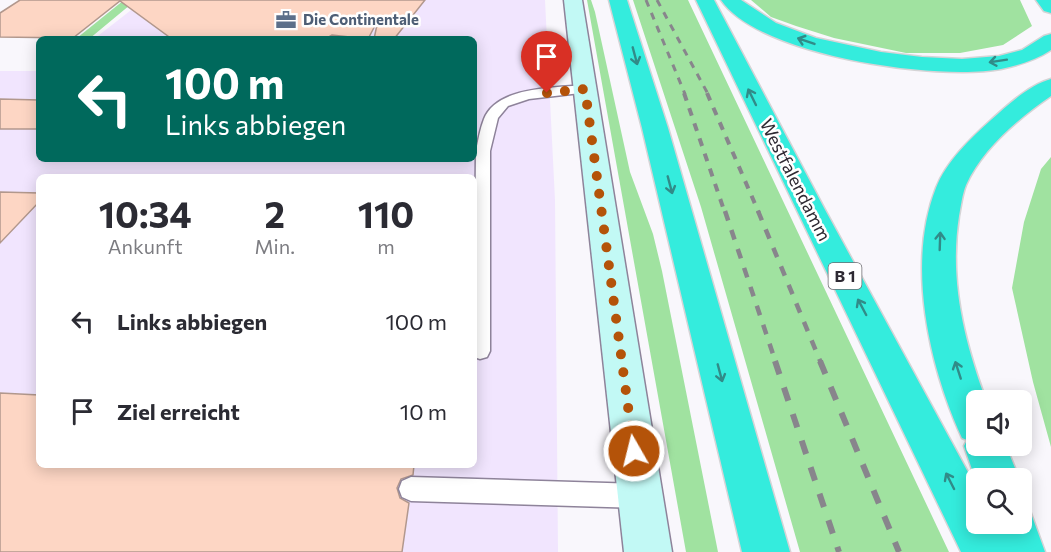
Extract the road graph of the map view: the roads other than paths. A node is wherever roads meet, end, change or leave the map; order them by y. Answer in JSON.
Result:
{"nodes":[{"id":1,"x":573,"y":0,"type":"edge"},
{"id":2,"x":618,"y":0,"type":"edge"},
{"id":3,"x":705,"y":0,"type":"edge"},
{"id":4,"x":730,"y":0,"type":"edge"},
{"id":5,"x":1045,"y":0,"type":"edge"},
{"id":6,"x":1051,"y":8,"type":"edge"},
{"id":7,"x":1051,"y":40,"type":"edge"},
{"id":8,"x":1051,"y":86,"type":"edge"},
{"id":9,"x":585,"y":89,"type":"junction"},
{"id":10,"x":480,"y":351,"type":"dead end"},
{"id":11,"x":966,"y":395,"type":"edge"},
{"id":12,"x":411,"y":489,"type":"dead end"},
{"id":13,"x":640,"y":496,"type":"junction"},
{"id":14,"x":1016,"y":534,"type":"edge"},
{"id":15,"x":648,"y":552,"type":"edge"},
{"id":16,"x":766,"y":552,"type":"edge"},
{"id":17,"x":986,"y":552,"type":"edge"},
{"id":18,"x":1021,"y":552,"type":"edge"}],
"edges":[{"from":1,"to":9,"type":"street"},
{"from":2,"to":16,"type":"highway","one_way":true},
{"from":17,"to":3,"type":"highway","name":"Westfalendamm","number":"B 1","one_way":true},
{"from":7,"to":4,"type":"highway","one_way":true},
{"from":5,"to":6,"type":"highway"},
{"from":11,"to":8,"type":"highway","one_way":true},
{"from":9,"to":10,"type":"lane"},
{"from":9,"to":13,"type":"street"},
{"from":12,"to":13,"type":"lane"},
{"from":13,"to":15,"type":"street"},
{"from":14,"to":18,"type":"highway"}]}
